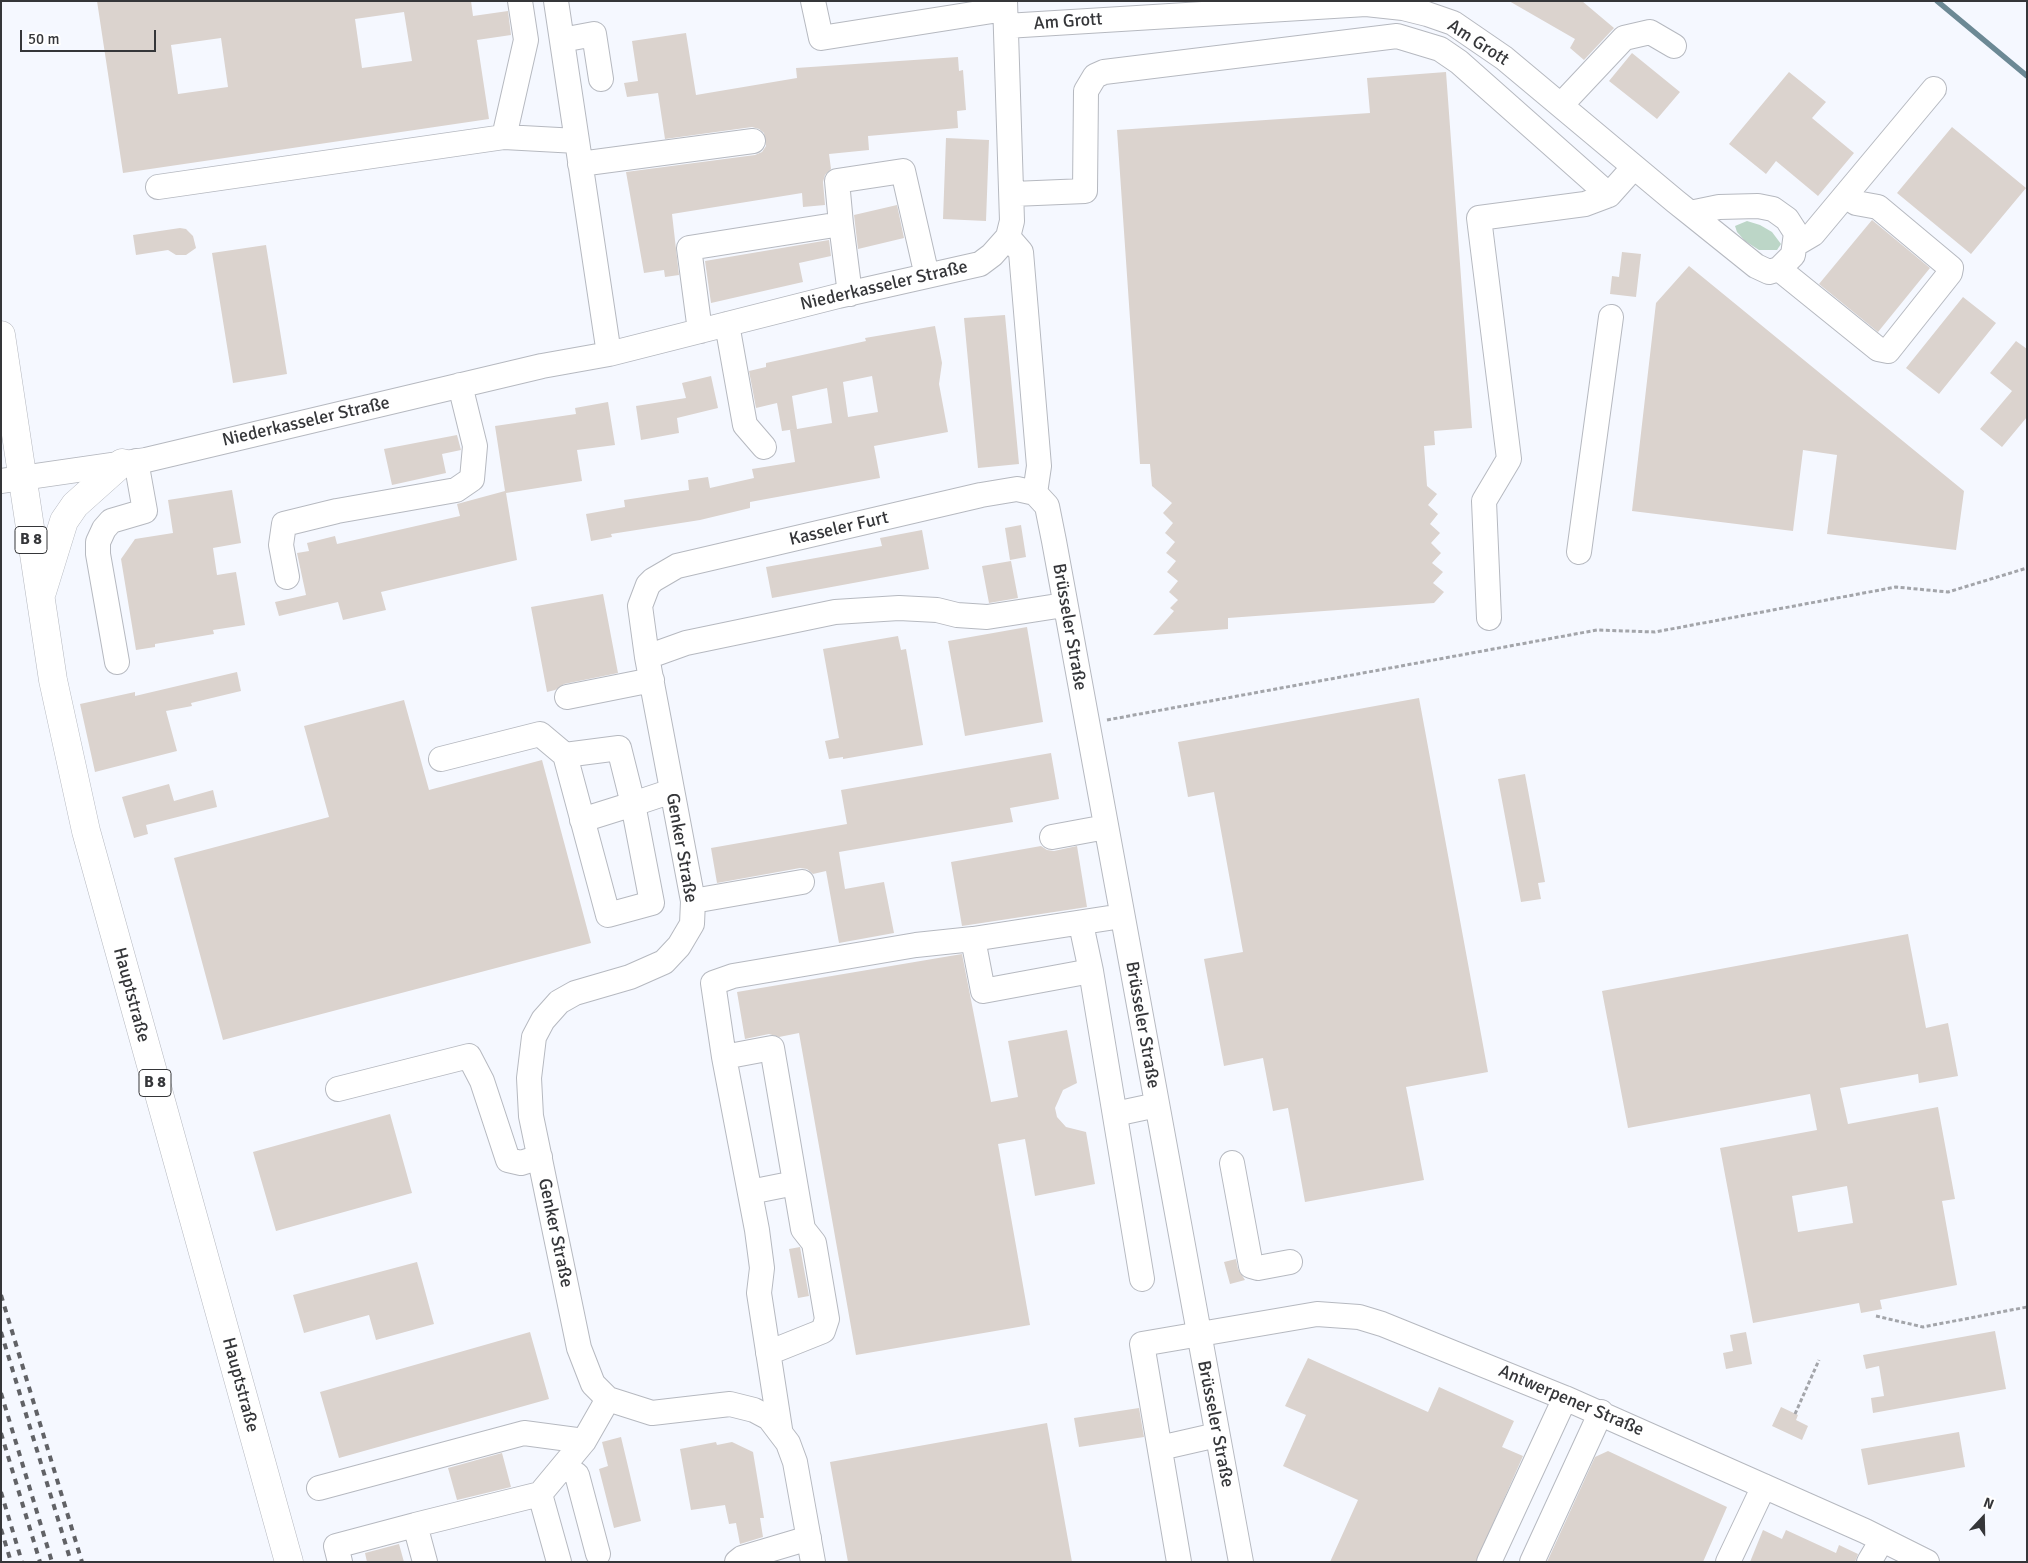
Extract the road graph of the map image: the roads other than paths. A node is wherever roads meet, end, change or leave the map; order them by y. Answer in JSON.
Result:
{"nodes":[{"id":1,"x":520,"y":1,"type":"edge"},
{"id":2,"x":556,"y":1,"type":"edge"},
{"id":3,"x":813,"y":1,"type":"edge"},
{"id":4,"x":1005,"y":12,"type":"edge"},
{"id":5,"x":562,"y":40,"type":"junction"},
{"id":6,"x":1674,"y":46,"type":"dead end"},
{"id":7,"x":601,"y":79,"type":"dead end"},
{"id":8,"x":1934,"y":89,"type":"dead end"},
{"id":9,"x":1561,"y":105,"type":"junction"},
{"id":10,"x":504,"y":137,"type":"junction"},
{"id":11,"x":577,"y":141,"type":"junction"},
{"id":12,"x":753,"y":141,"type":"dead end"},
{"id":13,"x":580,"y":164,"type":"junction"},
{"id":14,"x":1634,"y":167,"type":"junction"},
{"id":15,"x":158,"y":187,"type":"dead end"},
{"id":16,"x":1012,"y":194,"type":"junction"},
{"id":17,"x":1609,"y":195,"type":"junction"},
{"id":18,"x":1845,"y":196,"type":"junction"},
{"id":19,"x":1690,"y":213,"type":"junction"},
{"id":20,"x":841,"y":224,"type":"junction"},
{"id":21,"x":1008,"y":237,"type":"junction"},
{"id":22,"x":1796,"y":244,"type":"junction"},
{"id":23,"x":1779,"y":269,"type":"junction"},
{"id":24,"x":927,"y":276,"type":"junction"},
{"id":25,"x":850,"y":294,"type":"junction"},
{"id":26,"x":1612,"y":317,"type":"dead end"},
{"id":27,"x":727,"y":324,"type":"junction"},
{"id":28,"x":700,"y":331,"type":"junction"},
{"id":29,"x":1,"y":335,"type":"edge"},
{"id":30,"x":609,"y":354,"type":"junction"},
{"id":31,"x":460,"y":385,"type":"junction"},
{"id":32,"x":764,"y":447,"type":"dead end"},
{"id":33,"x":129,"y":462,"type":"junction"},
{"id":34,"x":12,"y":479,"type":"edge"},
{"id":35,"x":1035,"y":493,"type":"junction"},
{"id":36,"x":1579,"y":552,"type":"dead end"},
{"id":37,"x":287,"y":577,"type":"dead end"},
{"id":38,"x":648,"y":586,"type":"joint"},
{"id":39,"x":40,"y":601,"type":"junction"},
{"id":40,"x":1064,"y":605,"type":"junction"},
{"id":41,"x":1489,"y":618,"type":"dead end"},
{"id":42,"x":648,"y":657,"type":"junction"},
{"id":43,"x":117,"y":662,"type":"dead end"},
{"id":44,"x":652,"y":680,"type":"junction"},
{"id":45,"x":567,"y":697,"type":"dead end"},
{"id":46,"x":565,"y":755,"type":"junction"},
{"id":47,"x":441,"y":759,"type":"dead end"},
{"id":48,"x":672,"y":791,"type":"junction"},
{"id":49,"x":633,"y":804,"type":"junction"},
{"id":50,"x":582,"y":820,"type":"junction"},
{"id":51,"x":1106,"y":827,"type":"junction"},
{"id":52,"x":1052,"y":837,"type":"dead end"},
{"id":53,"x":802,"y":882,"type":"dead end"},
{"id":54,"x":693,"y":901,"type":"junction"},
{"id":55,"x":1122,"y":916,"type":"junction"},
{"id":56,"x":1082,"y":924,"type":"junction"},
{"id":57,"x":972,"y":939,"type":"junction"},
{"id":58,"x":1091,"y":971,"type":"junction"},
{"id":59,"x":724,"y":1057,"type":"junction"},
{"id":60,"x":338,"y":1089,"type":"dead end"},
{"id":61,"x":1157,"y":1105,"type":"junction"},
{"id":62,"x":1115,"y":1114,"type":"junction"},
{"id":63,"x":540,"y":1157,"type":"junction"},
{"id":64,"x":1232,"y":1163,"type":"dead end"},
{"id":65,"x":795,"y":1183,"type":"junction"},
{"id":66,"x":750,"y":1192,"type":"junction"},
{"id":67,"x":1290,"y":1262,"type":"dead end"},
{"id":68,"x":1142,"y":1279,"type":"dead end"},
{"id":69,"x":1198,"y":1334,"type":"junction"},
{"id":70,"x":768,"y":1353,"type":"junction"},
{"id":71,"x":1565,"y":1398,"type":"junction"},
{"id":72,"x":608,"y":1399,"type":"junction"},
{"id":73,"x":1601,"y":1412,"type":"junction"},
{"id":74,"x":780,"y":1429,"type":"junction"},
{"id":75,"x":1217,"y":1436,"type":"junction"},
{"id":76,"x":584,"y":1441,"type":"junction"},
{"id":77,"x":1160,"y":1448,"type":"junction"},
{"id":78,"x":564,"y":1466,"type":"junction"},
{"id":79,"x":1764,"y":1486,"type":"junction"},
{"id":80,"x":319,"y":1488,"type":"dead end"},
{"id":81,"x":543,"y":1492,"type":"junction"},
{"id":82,"x":415,"y":1524,"type":"junction"},
{"id":83,"x":809,"y":1538,"type":"junction"},
{"id":84,"x":1882,"y":1540,"type":"junction"},
{"id":85,"x":598,"y":1554,"type":"dead end"},
{"id":86,"x":289,"y":1562,"type":"edge"},
{"id":87,"x":340,"y":1562,"type":"edge"},
{"id":88,"x":425,"y":1562,"type":"edge"},
{"id":89,"x":559,"y":1562,"type":"edge"},
{"id":90,"x":737,"y":1562,"type":"edge"},
{"id":91,"x":813,"y":1562,"type":"edge"},
{"id":92,"x":1179,"y":1562,"type":"edge"},
{"id":93,"x":1241,"y":1562,"type":"edge"},
{"id":94,"x":1489,"y":1562,"type":"edge"},
{"id":95,"x":1532,"y":1562,"type":"edge"},
{"id":96,"x":1728,"y":1562,"type":"edge"},
{"id":97,"x":1869,"y":1562,"type":"edge"},
{"id":98,"x":1926,"y":1562,"type":"edge"}],
"edges":[{"from":1,"to":10,"type":"street"},
{"from":2,"to":5,"type":"street"},
{"from":3,"to":4,"type":"street","name":"Am Grott"},
{"from":4,"to":9,"type":"street","name":"Am Grott"},
{"from":4,"to":16,"type":"street"},
{"from":5,"to":7,"type":"street"},
{"from":5,"to":11,"type":"street"},
{"from":6,"to":9,"type":"street"},
{"from":8,"to":18,"type":"street"},
{"from":9,"to":14,"type":"street","name":"Am Grott"},
{"from":10,"to":11,"type":"street"},
{"from":10,"to":15,"type":"street"},
{"from":11,"to":13,"type":"street"},
{"from":12,"to":13,"type":"street"},
{"from":13,"to":30,"type":"street"},
{"from":14,"to":17,"type":"street"},
{"from":14,"to":19,"type":"street","name":"Am Grott"},
{"from":16,"to":17,"type":"street"},
{"from":16,"to":21,"type":"street"},
{"from":17,"to":41,"type":"street"},
{"from":18,"to":22,"type":"street"},
{"from":18,"to":23,"type":"street"},
{"from":19,"to":22,"type":"street"},
{"from":19,"to":23,"type":"street","name":"Am Grott"},
{"from":20,"to":24,"type":"street"},
{"from":20,"to":25,"type":"street"},
{"from":20,"to":28,"type":"street"},
{"from":21,"to":24,"type":"street","name":"Niederkasseler Straße"},
{"from":21,"to":35,"type":"street"},
{"from":22,"to":23,"type":"street"},
{"from":24,"to":25,"type":"street","name":"Niederkasseler Straße"},
{"from":25,"to":27,"type":"street","name":"Niederkasseler Straße"},
{"from":26,"to":36,"type":"street"},
{"from":27,"to":28,"type":"street","name":"Niederkasseler Straße"},
{"from":27,"to":32,"type":"street"},
{"from":28,"to":30,"type":"street","name":"Niederkasseler Straße"},
{"from":29,"to":34,"type":"main road","number":"B 8"},
{"from":30,"to":31,"type":"street","name":"Niederkasseler Straße"},
{"from":31,"to":33,"type":"street","name":"Niederkasseler Straße"},
{"from":31,"to":37,"type":"street"},
{"from":33,"to":34,"type":"street","name":"Niederkasseler Straße"},
{"from":33,"to":39,"type":"main road"},
{"from":33,"to":43,"type":"street"},
{"from":34,"to":39,"type":"main road","name":"Hauptstraße","number":"B 8"},
{"from":35,"to":38,"type":"street","name":"Kasseler Furt"},
{"from":35,"to":40,"type":"street","name":"Brüsseler Straße"},
{"from":38,"to":42,"type":"street","name":"Genker Straße"},
{"from":39,"to":86,"type":"main road","name":"Hauptstraße","number":"B 8"},
{"from":40,"to":42,"type":"street"},
{"from":40,"to":51,"type":"street","name":"Brüsseler Straße"},
{"from":42,"to":44,"type":"street","name":"Genker Straße"},
{"from":44,"to":45,"type":"street"},
{"from":44,"to":48,"type":"street","name":"Genker Straße"},
{"from":46,"to":47,"type":"street"},
{"from":46,"to":49,"type":"street"},
{"from":46,"to":50,"type":"street"},
{"from":48,"to":49,"type":"street"},
{"from":48,"to":54,"type":"street","name":"Genker Straße"},
{"from":49,"to":50,"type":"street"},
{"from":49,"to":50,"type":"street"},
{"from":51,"to":52,"type":"street"},
{"from":51,"to":55,"type":"street","name":"Brüsseler Straße"},
{"from":53,"to":54,"type":"street"},
{"from":54,"to":63,"type":"street","name":"Genker Straße"},
{"from":55,"to":56,"type":"street"},
{"from":55,"to":61,"type":"street","name":"Brüsseler Straße"},
{"from":56,"to":57,"type":"street"},
{"from":56,"to":58,"type":"street"},
{"from":57,"to":58,"type":"street"},
{"from":57,"to":59,"type":"street"},
{"from":58,"to":62,"type":"street"},
{"from":59,"to":65,"type":"street"},
{"from":59,"to":66,"type":"street"},
{"from":60,"to":63,"type":"street"},
{"from":61,"to":62,"type":"street"},
{"from":61,"to":69,"type":"street","name":"Brüsseler Straße"},
{"from":62,"to":68,"type":"street"},
{"from":63,"to":72,"type":"street","name":"Genker Straße"},
{"from":64,"to":67,"type":"street"},
{"from":65,"to":66,"type":"street"},
{"from":65,"to":70,"type":"street"},
{"from":66,"to":70,"type":"street"},
{"from":69,"to":71,"type":"street","name":"Antwerpener Straße"},
{"from":69,"to":75,"type":"street","name":"Brüsseler Straße"},
{"from":69,"to":77,"type":"street","name":"Antwerpener Straße"},
{"from":70,"to":74,"type":"street"},
{"from":71,"to":73,"type":"street","name":"Antwerpener Straße"},
{"from":71,"to":94,"type":"street"},
{"from":72,"to":74,"type":"street"},
{"from":72,"to":76,"type":"street"},
{"from":73,"to":79,"type":"street","name":"Antwerpener Straße"},
{"from":73,"to":95,"type":"street"},
{"from":74,"to":83,"type":"street"},
{"from":75,"to":77,"type":"street"},
{"from":75,"to":93,"type":"street","name":"Brüsseler Straße"},
{"from":76,"to":78,"type":"street"},
{"from":76,"to":80,"type":"street"},
{"from":77,"to":92,"type":"street"},
{"from":78,"to":81,"type":"street"},
{"from":78,"to":85,"type":"street"},
{"from":79,"to":84,"type":"street","name":"Antwerpener Straße"},
{"from":79,"to":96,"type":"street"},
{"from":81,"to":82,"type":"street"},
{"from":81,"to":89,"type":"street"},
{"from":82,"to":87,"type":"street"},
{"from":82,"to":88,"type":"street"},
{"from":83,"to":90,"type":"street"},
{"from":83,"to":91,"type":"street"},
{"from":84,"to":97,"type":"street"},
{"from":84,"to":98,"type":"street","name":"Antwerpener Straße"}]}
